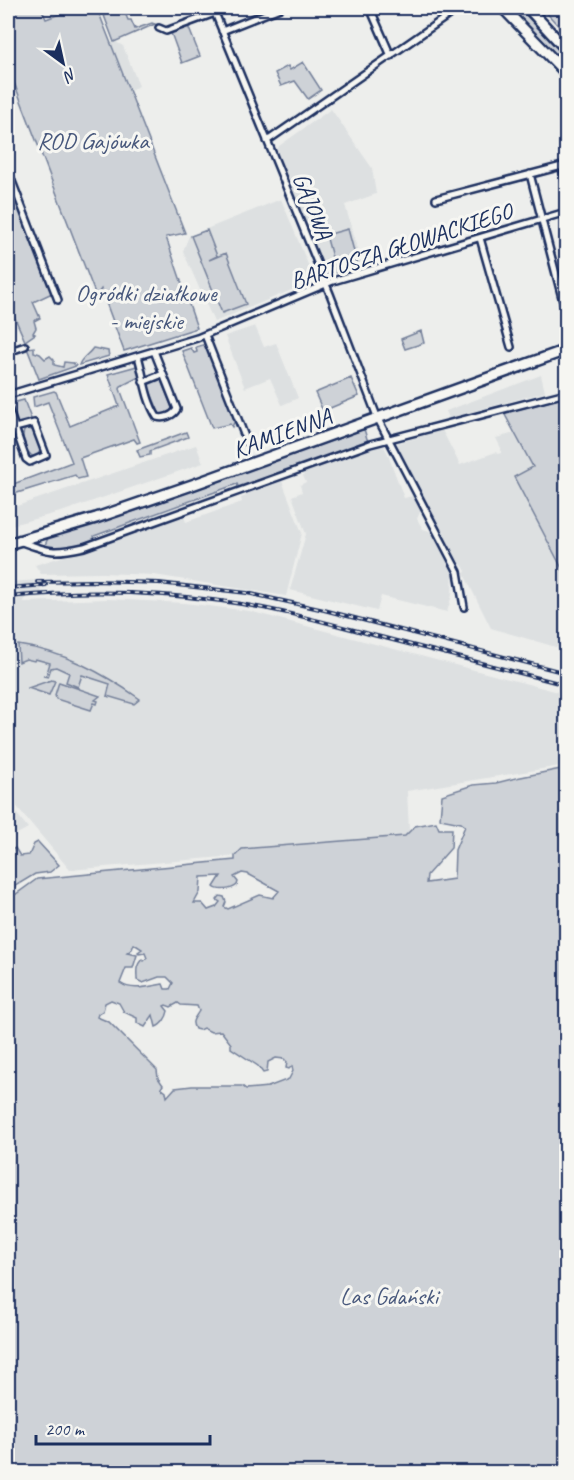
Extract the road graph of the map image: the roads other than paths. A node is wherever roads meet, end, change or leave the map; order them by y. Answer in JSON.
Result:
{"nodes":[{"id":1,"x":280,"y":8,"type":"edge"},
{"id":2,"x":370,"y":8,"type":"edge"},
{"id":3,"x":459,"y":8,"type":"edge"},
{"id":4,"x":503,"y":8,"type":"edge"},
{"id":5,"x":528,"y":8,"type":"edge"},
{"id":6,"x":214,"y":10,"type":"edge"},
{"id":7,"x":159,"y":28,"type":"dead end"},
{"id":8,"x":222,"y":31,"type":"junction"},
{"id":9,"x":567,"y":50,"type":"edge"},
{"id":10,"x":391,"y":56,"type":"junction"},
{"id":11,"x":567,"y":73,"type":"edge"},
{"id":12,"x":267,"y":141,"type":"junction"},
{"id":13,"x":8,"y":171,"type":"edge"},
{"id":14,"x":530,"y":174,"type":"junction"},
{"id":15,"x":567,"y":183,"type":"edge"},
{"id":16,"x":436,"y":199,"type":"dead end"},
{"id":17,"x":567,"y":212,"type":"edge"},
{"id":18,"x":541,"y":220,"type":"junction"},
{"id":19,"x":480,"y":238,"type":"junction"},
{"id":20,"x":326,"y":285,"type":"junction"},
{"id":21,"x":58,"y":300,"type":"dead end"},
{"id":22,"x":567,"y":313,"type":"edge"},
{"id":23,"x":205,"y":335,"type":"junction"},
{"id":24,"x":25,"y":346,"type":"dead end"},
{"id":25,"x":511,"y":347,"type":"dead end"},
{"id":26,"x":567,"y":350,"type":"edge"},
{"id":27,"x":154,"y":351,"type":"junction"},
{"id":28,"x":8,"y":352,"type":"edge"},
{"id":29,"x":138,"y":356,"type":"junction"},
{"id":30,"x":163,"y":374,"type":"junction"},
{"id":31,"x":143,"y":382,"type":"junction"},
{"id":32,"x":567,"y":393,"type":"edge"},
{"id":33,"x":8,"y":395,"type":"edge"},
{"id":34,"x":8,"y":408,"type":"edge"},
{"id":35,"x":378,"y":419,"type":"junction"},
{"id":36,"x":15,"y":428,"type":"junction"},
{"id":37,"x":388,"y":439,"type":"junction"},
{"id":38,"x":247,"y":442,"type":"dead end"},
{"id":39,"x":47,"y":533,"type":"junction"},
{"id":40,"x":19,"y":541,"type":"junction"},
{"id":41,"x":8,"y":544,"type":"edge"},
{"id":42,"x":45,"y":550,"type":"junction"},
{"id":43,"x":464,"y":607,"type":"dead end"}],
"edges":[{"from":1,"to":8,"type":"street"},
{"from":2,"to":10,"type":"street"},
{"from":3,"to":10,"type":"street"},
{"from":4,"to":11,"type":"main road"},
{"from":5,"to":9,"type":"main road"},
{"from":6,"to":7,"type":"street"},
{"from":6,"to":8,"type":"street","name":"GAJOWA"},
{"from":8,"to":12,"type":"street","name":"GAJOWA"},
{"from":10,"to":12,"type":"street"},
{"from":12,"to":20,"type":"street","name":"GAJOWA"},
{"from":13,"to":21,"type":"street"},
{"from":14,"to":15,"type":"street"},
{"from":14,"to":16,"type":"street"},
{"from":14,"to":18,"type":"street"},
{"from":17,"to":18,"type":"street","name":"BARTOSZA GŁOWACKIEGO"},
{"from":18,"to":19,"type":"street","name":"BARTOSZA GŁOWACKIEGO"},
{"from":18,"to":22,"type":"street"},
{"from":19,"to":20,"type":"street","name":"BARTOSZA GŁOWACKIEGO"},
{"from":19,"to":25,"type":"street"},
{"from":20,"to":23,"type":"street","name":"BARTOSZA GŁOWACKIEGO"},
{"from":20,"to":35,"type":"street","name":"GAJOWA"},
{"from":23,"to":27,"type":"street","name":"BARTOSZA GŁOWACKIEGO"},
{"from":23,"to":38,"type":"street"},
{"from":24,"to":28,"type":"street"},
{"from":26,"to":35,"type":"main road","name":"KAMIENNA"},
{"from":27,"to":29,"type":"street","name":"BARTOSZA GŁOWACKIEGO"},
{"from":27,"to":30,"type":"street"},
{"from":29,"to":31,"type":"street"},
{"from":29,"to":33,"type":"street","name":"BARTOSZA GŁOWACKIEGO"},
{"from":30,"to":31,"type":"street"},
{"from":30,"to":31,"type":"street"},
{"from":32,"to":37,"type":"street"},
{"from":34,"to":36,"type":"street"},
{"from":35,"to":37,"type":"street","name":"GAJOWA"},
{"from":35,"to":39,"type":"main road","name":"KAMIENNA"},
{"from":36,"to":36,"type":"street"},
{"from":37,"to":42,"type":"street"},
{"from":37,"to":43,"type":"street"},
{"from":39,"to":40,"type":"main road","name":"KAMIENNA"},
{"from":39,"to":42,"type":"street"},
{"from":40,"to":41,"type":"main road","name":"KAMIENNA"},
{"from":40,"to":42,"type":"street"}]}
